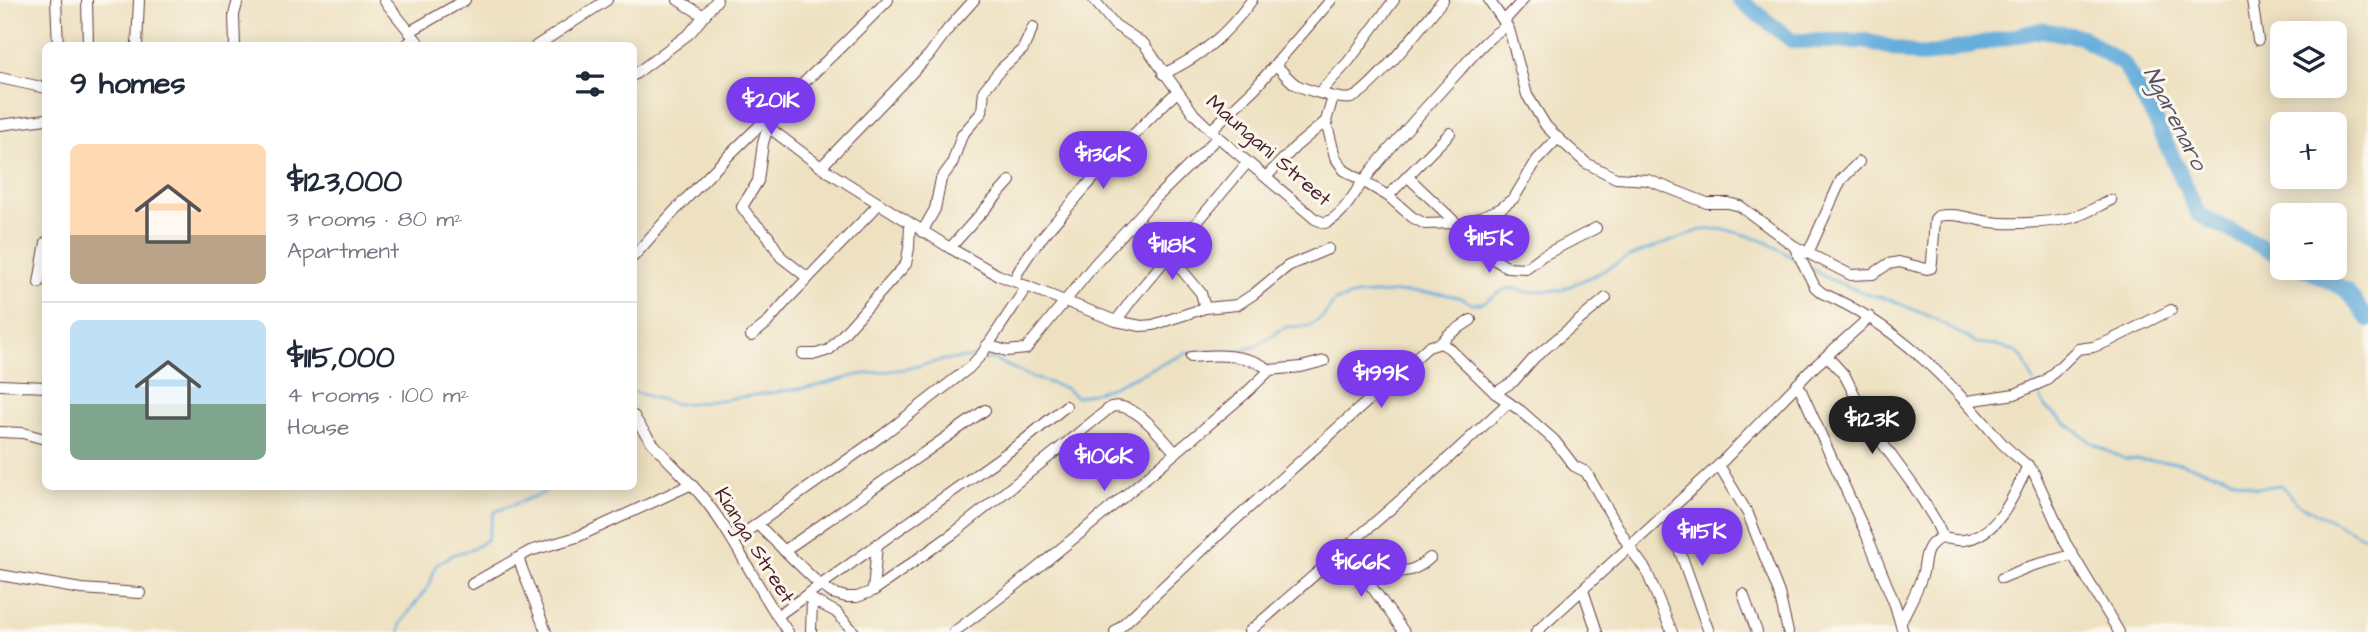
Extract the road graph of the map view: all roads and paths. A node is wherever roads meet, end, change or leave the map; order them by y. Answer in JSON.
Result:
{"nodes":[{"id":1,"x":56,"y":0,"type":"edge"},
{"id":2,"x":87,"y":0,"type":"edge"},
{"id":3,"x":139,"y":0,"type":"edge"},
{"id":4,"x":238,"y":0,"type":"edge"},
{"id":5,"x":384,"y":0,"type":"edge"},
{"id":6,"x":466,"y":0,"type":"edge"},
{"id":7,"x":607,"y":0,"type":"edge"},
{"id":8,"x":678,"y":0,"type":"edge"},
{"id":9,"x":717,"y":0,"type":"edge"},
{"id":10,"x":888,"y":0,"type":"edge"},
{"id":11,"x":974,"y":0,"type":"edge"},
{"id":12,"x":1094,"y":0,"type":"edge"},
{"id":13,"x":1252,"y":0,"type":"edge"},
{"id":14,"x":1331,"y":0,"type":"edge"},
{"id":15,"x":1394,"y":0,"type":"edge"},
{"id":16,"x":1443,"y":0,"type":"edge"},
{"id":17,"x":1489,"y":0,"type":"edge"},
{"id":18,"x":1523,"y":0,"type":"edge"},
{"id":19,"x":2252,"y":0,"type":"edge"},
{"id":20,"x":704,"y":16,"type":"junction"},
{"id":21,"x":1506,"y":23,"type":"junction"},
{"id":22,"x":1033,"y":27,"type":"dead end"},
{"id":23,"x":415,"y":38,"type":"edge"},
{"id":24,"x":2258,"y":40,"type":"dead end"},
{"id":25,"x":58,"y":42,"type":"edge"},
{"id":26,"x":88,"y":42,"type":"edge"},
{"id":27,"x":138,"y":42,"type":"edge"},
{"id":28,"x":235,"y":42,"type":"edge"},
{"id":29,"x":542,"y":42,"type":"edge"},
{"id":30,"x":1276,"y":65,"type":"junction"},
{"id":31,"x":637,"y":73,"type":"edge"},
{"id":32,"x":1163,"y":74,"type":"junction"},
{"id":33,"x":0,"y":78,"type":"edge"},
{"id":34,"x":42,"y":87,"type":"edge"},
{"id":35,"x":1177,"y":92,"type":"junction"},
{"id":36,"x":1320,"y":92,"type":"junction"},
{"id":37,"x":1333,"y":97,"type":"junction"},
{"id":38,"x":42,"y":120,"type":"edge"},
{"id":39,"x":1326,"y":121,"type":"junction"},
{"id":40,"x":0,"y":125,"type":"edge"},
{"id":41,"x":766,"y":125,"type":"junction"},
{"id":42,"x":1215,"y":133,"type":"junction"},
{"id":43,"x":1450,"y":133,"type":"dead end"},
{"id":44,"x":1558,"y":138,"type":"junction"},
{"id":45,"x":1248,"y":162,"type":"junction"},
{"id":46,"x":1859,"y":162,"type":"dead end"},
{"id":47,"x":821,"y":167,"type":"junction"},
{"id":48,"x":1407,"y":176,"type":"junction"},
{"id":49,"x":1266,"y":177,"type":"junction"},
{"id":50,"x":1010,"y":181,"type":"dead end"},
{"id":51,"x":1364,"y":181,"type":"junction"},
{"id":52,"x":1388,"y":196,"type":"junction"},
{"id":53,"x":2112,"y":200,"type":"dead end"},
{"id":54,"x":879,"y":204,"type":"junction"},
{"id":55,"x":910,"y":224,"type":"junction"},
{"id":56,"x":1459,"y":226,"type":"junction"},
{"id":57,"x":1596,"y":228,"type":"dead end"},
{"id":58,"x":922,"y":232,"type":"junction"},
{"id":59,"x":1794,"y":246,"type":"junction"},
{"id":60,"x":1176,"y":247,"type":"junction"},
{"id":61,"x":950,"y":248,"type":"junction"},
{"id":62,"x":1328,"y":249,"type":"dead end"},
{"id":63,"x":637,"y":253,"type":"edge"},
{"id":64,"x":1808,"y":253,"type":"junction"},
{"id":65,"x":42,"y":265,"type":"edge"},
{"id":66,"x":808,"y":278,"type":"junction"},
{"id":67,"x":1014,"y":280,"type":"junction"},
{"id":68,"x":39,"y":283,"type":"dead end"},
{"id":69,"x":1027,"y":286,"type":"junction"},
{"id":70,"x":1606,"y":298,"type":"dead end"},
{"id":71,"x":1064,"y":300,"type":"junction"},
{"id":72,"x":1205,"y":308,"type":"junction"},
{"id":73,"x":2171,"y":310,"type":"dead end"},
{"id":74,"x":1870,"y":317,"type":"junction"},
{"id":75,"x":1471,"y":320,"type":"dead end"},
{"id":76,"x":1116,"y":321,"type":"junction"},
{"id":77,"x":751,"y":336,"type":"dead end"},
{"id":78,"x":1441,"y":343,"type":"junction"},
{"id":79,"x":987,"y":345,"type":"junction"},
{"id":80,"x":803,"y":354,"type":"dead end"},
{"id":81,"x":1827,"y":356,"type":"junction"},
{"id":82,"x":1191,"y":357,"type":"dead end"},
{"id":83,"x":1324,"y":361,"type":"dead end"},
{"id":84,"x":1270,"y":370,"type":"junction"},
{"id":85,"x":1798,"y":384,"type":"junction"},
{"id":86,"x":0,"y":385,"type":"edge"},
{"id":87,"x":42,"y":387,"type":"edge"},
{"id":88,"x":1494,"y":393,"type":"junction"},
{"id":89,"x":1967,"y":401,"type":"junction"},
{"id":90,"x":1508,"y":403,"type":"junction"},
{"id":91,"x":1066,"y":406,"type":"dead end"},
{"id":92,"x":985,"y":410,"type":"dead end"},
{"id":93,"x":637,"y":421,"type":"edge"},
{"id":94,"x":0,"y":432,"type":"edge"},
{"id":95,"x":41,"y":438,"type":"dead end"},
{"id":96,"x":1175,"y":452,"type":"junction"},
{"id":97,"x":1719,"y":465,"type":"junction"},
{"id":98,"x":2028,"y":465,"type":"junction"},
{"id":99,"x":692,"y":484,"type":"junction"},
{"id":100,"x":1667,"y":513,"type":"junction"},
{"id":101,"x":757,"y":524,"type":"junction"},
{"id":102,"x":1943,"y":538,"type":"junction"},
{"id":103,"x":733,"y":541,"type":"junction"},
{"id":104,"x":877,"y":544,"type":"junction"},
{"id":105,"x":1630,"y":548,"type":"junction"},
{"id":106,"x":784,"y":551,"type":"junction"},
{"id":107,"x":1342,"y":551,"type":"junction"},
{"id":108,"x":2072,"y":555,"type":"junction"},
{"id":109,"x":518,"y":558,"type":"junction"},
{"id":110,"x":1430,"y":558,"type":"dead end"},
{"id":111,"x":1351,"y":561,"type":"junction"},
{"id":112,"x":0,"y":575,"type":"edge"},
{"id":113,"x":2002,"y":578,"type":"dead end"},
{"id":114,"x":471,"y":584,"type":"dead end"},
{"id":115,"x":819,"y":584,"type":"junction"},
{"id":116,"x":1583,"y":590,"type":"junction"},
{"id":117,"x":873,"y":591,"type":"junction"},
{"id":118,"x":140,"y":593,"type":"dead end"},
{"id":119,"x":1743,"y":594,"type":"dead end"},
{"id":120,"x":808,"y":597,"type":"junction"},
{"id":121,"x":777,"y":616,"type":"junction"},
{"id":122,"x":1902,"y":627,"type":"edge"},
{"id":123,"x":546,"y":632,"type":"edge"},
{"id":124,"x":788,"y":632,"type":"edge"},
{"id":125,"x":811,"y":632,"type":"edge"},
{"id":126,"x":854,"y":632,"type":"edge"},
{"id":127,"x":954,"y":632,"type":"edge"},
{"id":128,"x":1115,"y":632,"type":"edge"},
{"id":129,"x":1249,"y":632,"type":"edge"},
{"id":130,"x":1404,"y":632,"type":"edge"},
{"id":131,"x":1536,"y":632,"type":"edge"},
{"id":132,"x":1597,"y":632,"type":"edge"},
{"id":133,"x":1672,"y":632,"type":"edge"},
{"id":134,"x":1709,"y":632,"type":"edge"},
{"id":135,"x":1757,"y":632,"type":"edge"},
{"id":136,"x":1788,"y":632,"type":"edge"},
{"id":137,"x":2119,"y":632,"type":"edge"}],
"edges":[{"from":1,"to":25,"type":"street"},
{"from":2,"to":26,"type":"street"},
{"from":3,"to":27,"type":"street"},
{"from":4,"to":28,"type":"street"},
{"from":5,"to":23,"type":"street"},
{"from":6,"to":23,"type":"street"},
{"from":7,"to":29,"type":"street"},
{"from":8,"to":20,"type":"street"},
{"from":9,"to":20,"type":"street"},
{"from":10,"to":41,"type":"street"},
{"from":11,"to":47,"type":"street"},
{"from":12,"to":32,"type":"street","name":"Maungani Street"},
{"from":13,"to":32,"type":"street"},
{"from":14,"to":30,"type":"street"},
{"from":15,"to":36,"type":"street"},
{"from":16,"to":37,"type":"street"},
{"from":17,"to":21,"type":"street"},
{"from":18,"to":21,"type":"street","name":"Maungani Street"},
{"from":19,"to":24,"type":"street"},
{"from":20,"to":31,"type":"street"},
{"from":21,"to":44,"type":"street"},
{"from":21,"to":51,"type":"street","name":"Maungani Street"},
{"from":22,"to":58,"type":"street"},
{"from":30,"to":36,"type":"street"},
{"from":30,"to":42,"type":"street"},
{"from":32,"to":35,"type":"street","name":"Maungani Street"},
{"from":33,"to":34,"type":"street"},
{"from":35,"to":42,"type":"street","name":"Maungani Street"},
{"from":35,"to":67,"type":"street"},
{"from":36,"to":37,"type":"street"},
{"from":37,"to":39,"type":"street"},
{"from":38,"to":40,"type":"street"},
{"from":39,"to":49,"type":"street"},
{"from":39,"to":51,"type":"street"},
{"from":41,"to":47,"type":"street"},
{"from":41,"to":63,"type":"street"},
{"from":41,"to":66,"type":"street"},
{"from":42,"to":45,"type":"street","name":"Maungani Street"},
{"from":42,"to":71,"type":"street"},
{"from":43,"to":48,"type":"street"},
{"from":44,"to":56,"type":"street"},
{"from":44,"to":59,"type":"street"},
{"from":45,"to":49,"type":"street","name":"Maungani Street"},
{"from":45,"to":60,"type":"street"},
{"from":46,"to":64,"type":"street"},
{"from":47,"to":54,"type":"street"},
{"from":48,"to":52,"type":"street"},
{"from":48,"to":56,"type":"street"},
{"from":49,"to":51,"type":"street","name":"Maungani Street"},
{"from":50,"to":61,"type":"street"},
{"from":51,"to":52,"type":"street"},
{"from":52,"to":56,"type":"street"},
{"from":53,"to":64,"type":"street"},
{"from":54,"to":55,"type":"street"},
{"from":54,"to":66,"type":"street"},
{"from":55,"to":58,"type":"street"},
{"from":55,"to":80,"type":"street"},
{"from":56,"to":57,"type":"street"},
{"from":58,"to":61,"type":"street"},
{"from":59,"to":64,"type":"street"},
{"from":59,"to":74,"type":"street"},
{"from":60,"to":72,"type":"street"},
{"from":60,"to":76,"type":"street"},
{"from":61,"to":67,"type":"street"},
{"from":62,"to":72,"type":"street"},
{"from":65,"to":68,"type":"street"},
{"from":66,"to":77,"type":"street"},
{"from":67,"to":69,"type":"street"},
{"from":69,"to":71,"type":"street"},
{"from":69,"to":79,"type":"street"},
{"from":70,"to":88,"type":"street"},
{"from":71,"to":76,"type":"street"},
{"from":71,"to":79,"type":"street"},
{"from":72,"to":76,"type":"street"},
{"from":73,"to":89,"type":"street"},
{"from":74,"to":81,"type":"street"},
{"from":74,"to":89,"type":"street"},
{"from":75,"to":78,"type":"street"},
{"from":78,"to":88,"type":"street"},
{"from":78,"to":128,"type":"street"},
{"from":79,"to":101,"type":"street"},
{"from":81,"to":85,"type":"street"},
{"from":81,"to":102,"type":"street"},
{"from":82,"to":84,"type":"street"},
{"from":83,"to":84,"type":"street"},
{"from":84,"to":96,"type":"street"},
{"from":85,"to":97,"type":"street"},
{"from":85,"to":122,"type":"street"},
{"from":86,"to":87,"type":"street"},
{"from":88,"to":90,"type":"street"},
{"from":89,"to":98,"type":"street"},
{"from":90,"to":105,"type":"street"},
{"from":90,"to":107,"type":"street"},
{"from":91,"to":104,"type":"street"},
{"from":92,"to":106,"type":"street"},
{"from":93,"to":99,"type":"street","name":"Kianga Street"},
{"from":94,"to":95,"type":"street"},
{"from":96,"to":117,"type":"street"},
{"from":96,"to":127,"type":"street"},
{"from":97,"to":100,"type":"street"},
{"from":97,"to":136,"type":"street"},
{"from":98,"to":102,"type":"street"},
{"from":98,"to":108,"type":"street"},
{"from":99,"to":103,"type":"street","name":"Kianga Street"},
{"from":99,"to":109,"type":"street"},
{"from":100,"to":105,"type":"street"},
{"from":100,"to":134,"type":"street"},
{"from":101,"to":103,"type":"street"},
{"from":101,"to":106,"type":"street"},
{"from":102,"to":122,"type":"street"},
{"from":103,"to":121,"type":"street","name":"Kianga Street"},
{"from":104,"to":115,"type":"street"},
{"from":104,"to":117,"type":"street"},
{"from":105,"to":116,"type":"street"},
{"from":105,"to":133,"type":"street"},
{"from":106,"to":115,"type":"street"},
{"from":107,"to":111,"type":"street"},
{"from":107,"to":129,"type":"street"},
{"from":108,"to":113,"type":"street"},
{"from":108,"to":137,"type":"street"},
{"from":109,"to":114,"type":"street"},
{"from":109,"to":123,"type":"street"},
{"from":110,"to":111,"type":"street"},
{"from":111,"to":130,"type":"street"},
{"from":112,"to":118,"type":"street"},
{"from":115,"to":117,"type":"street"},
{"from":115,"to":120,"type":"street"},
{"from":116,"to":131,"type":"street"},
{"from":116,"to":132,"type":"street"},
{"from":119,"to":135,"type":"street"},
{"from":120,"to":121,"type":"street"},
{"from":120,"to":125,"type":"street"},
{"from":120,"to":126,"type":"street"},
{"from":121,"to":124,"type":"street","name":"Kianga Street"}]}
